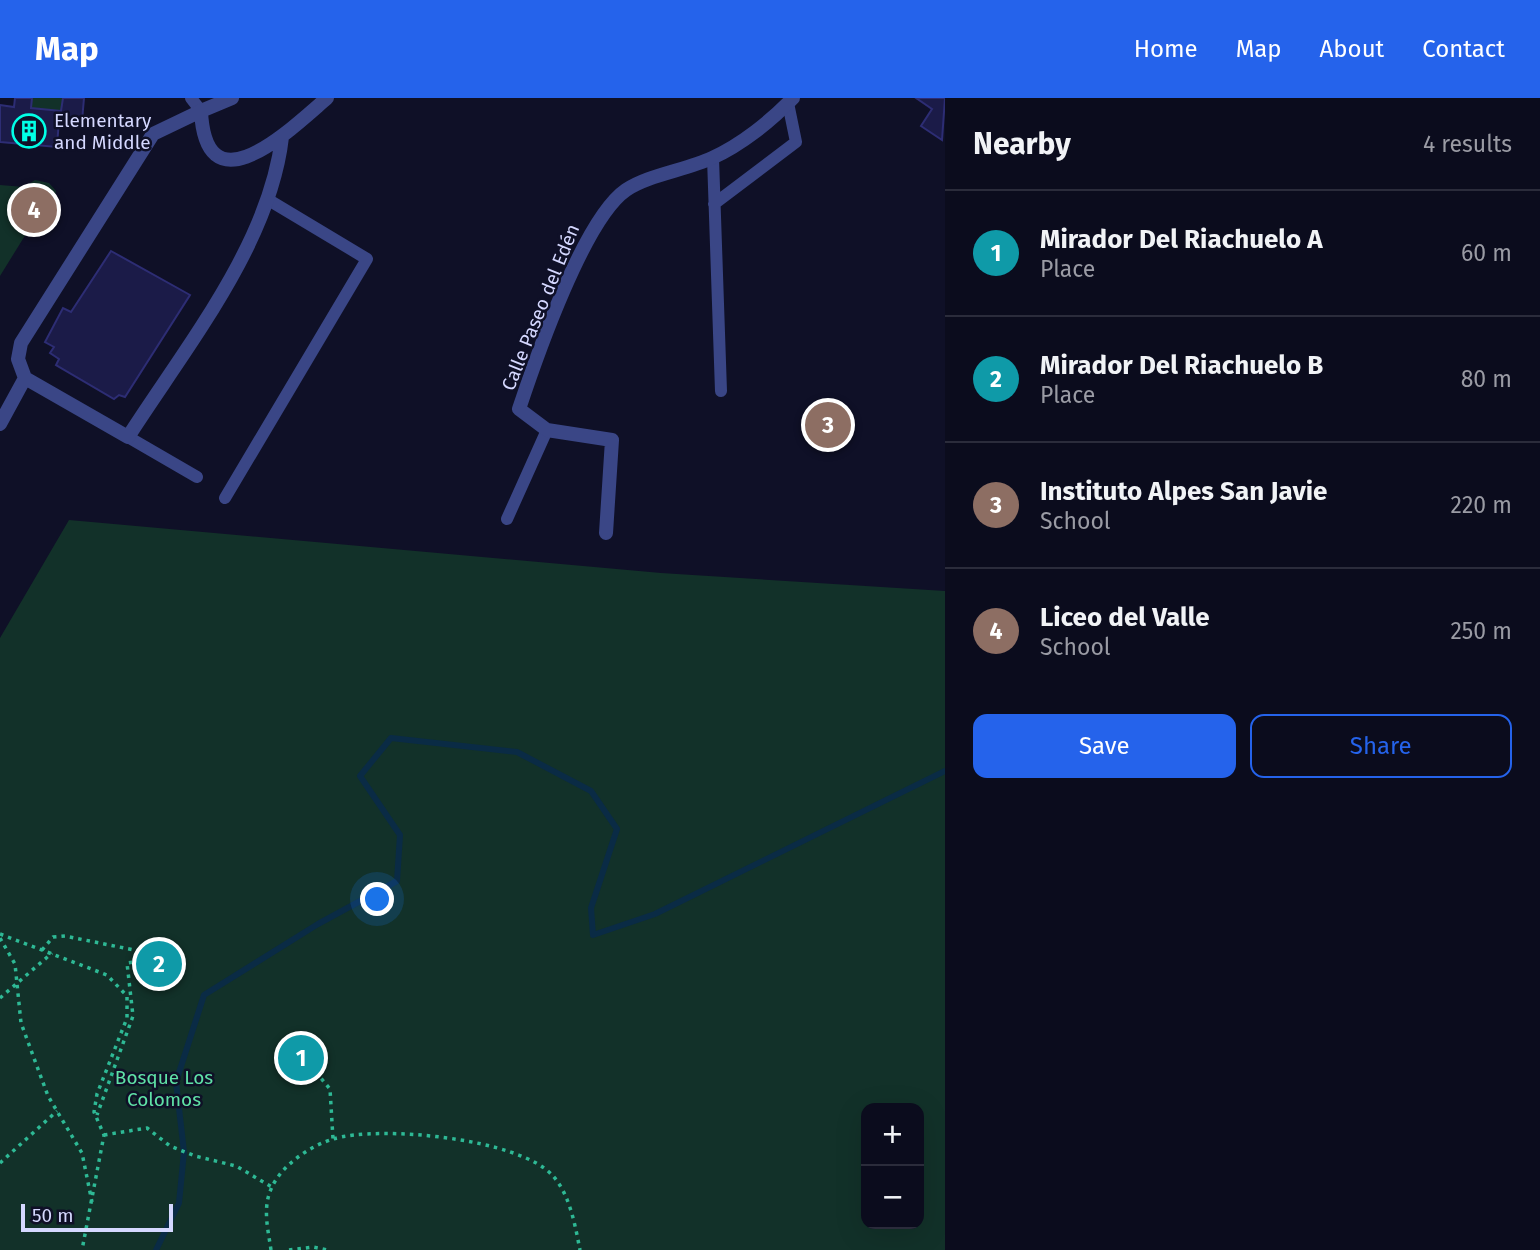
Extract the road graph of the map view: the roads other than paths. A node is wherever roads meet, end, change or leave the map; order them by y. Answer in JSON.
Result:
{"nodes":[{"id":1,"x":191,"y":98,"type":"edge"},
{"id":2,"x":232,"y":98,"type":"edge"},
{"id":3,"x":327,"y":98,"type":"edge"},
{"id":4,"x":791,"y":101,"type":"edge"},
{"id":5,"x":201,"y":111,"type":"junction"},
{"id":6,"x":282,"y":137,"type":"junction"},
{"id":7,"x":713,"y":158,"type":"junction"},
{"id":8,"x":267,"y":198,"type":"junction"},
{"id":9,"x":714,"y":204,"type":"junction"},
{"id":10,"x":25,"y":378,"type":"junction"},
{"id":11,"x":721,"y":391,"type":"dead end"},
{"id":12,"x":0,"y":424,"type":"edge"},
{"id":13,"x":547,"y":430,"type":"junction"},
{"id":14,"x":128,"y":437,"type":"junction"},
{"id":15,"x":197,"y":477,"type":"dead end"},
{"id":16,"x":225,"y":498,"type":"dead end"},
{"id":17,"x":507,"y":519,"type":"dead end"},
{"id":18,"x":606,"y":533,"type":"dead end"}],
"edges":[{"from":1,"to":5,"type":"lane"},
{"from":2,"to":5,"type":"street"},
{"from":3,"to":6,"type":"street"},
{"from":4,"to":7,"type":"street","name":"Calle Paseo del Edén"},
{"from":4,"to":9,"type":"lane"},
{"from":5,"to":6,"type":"street"},
{"from":5,"to":10,"type":"street"},
{"from":6,"to":8,"type":"street"},
{"from":7,"to":9,"type":"lane"},
{"from":7,"to":13,"type":"street","name":"Calle Paseo del Edén"},
{"from":8,"to":14,"type":"street"},
{"from":8,"to":16,"type":"lane"},
{"from":9,"to":11,"type":"lane"},
{"from":10,"to":12,"type":"street"},
{"from":10,"to":14,"type":"street"},
{"from":13,"to":17,"type":"lane"},
{"from":13,"to":18,"type":"street","name":"Calle Paseo del Edén"},
{"from":14,"to":15,"type":"lane"}]}
